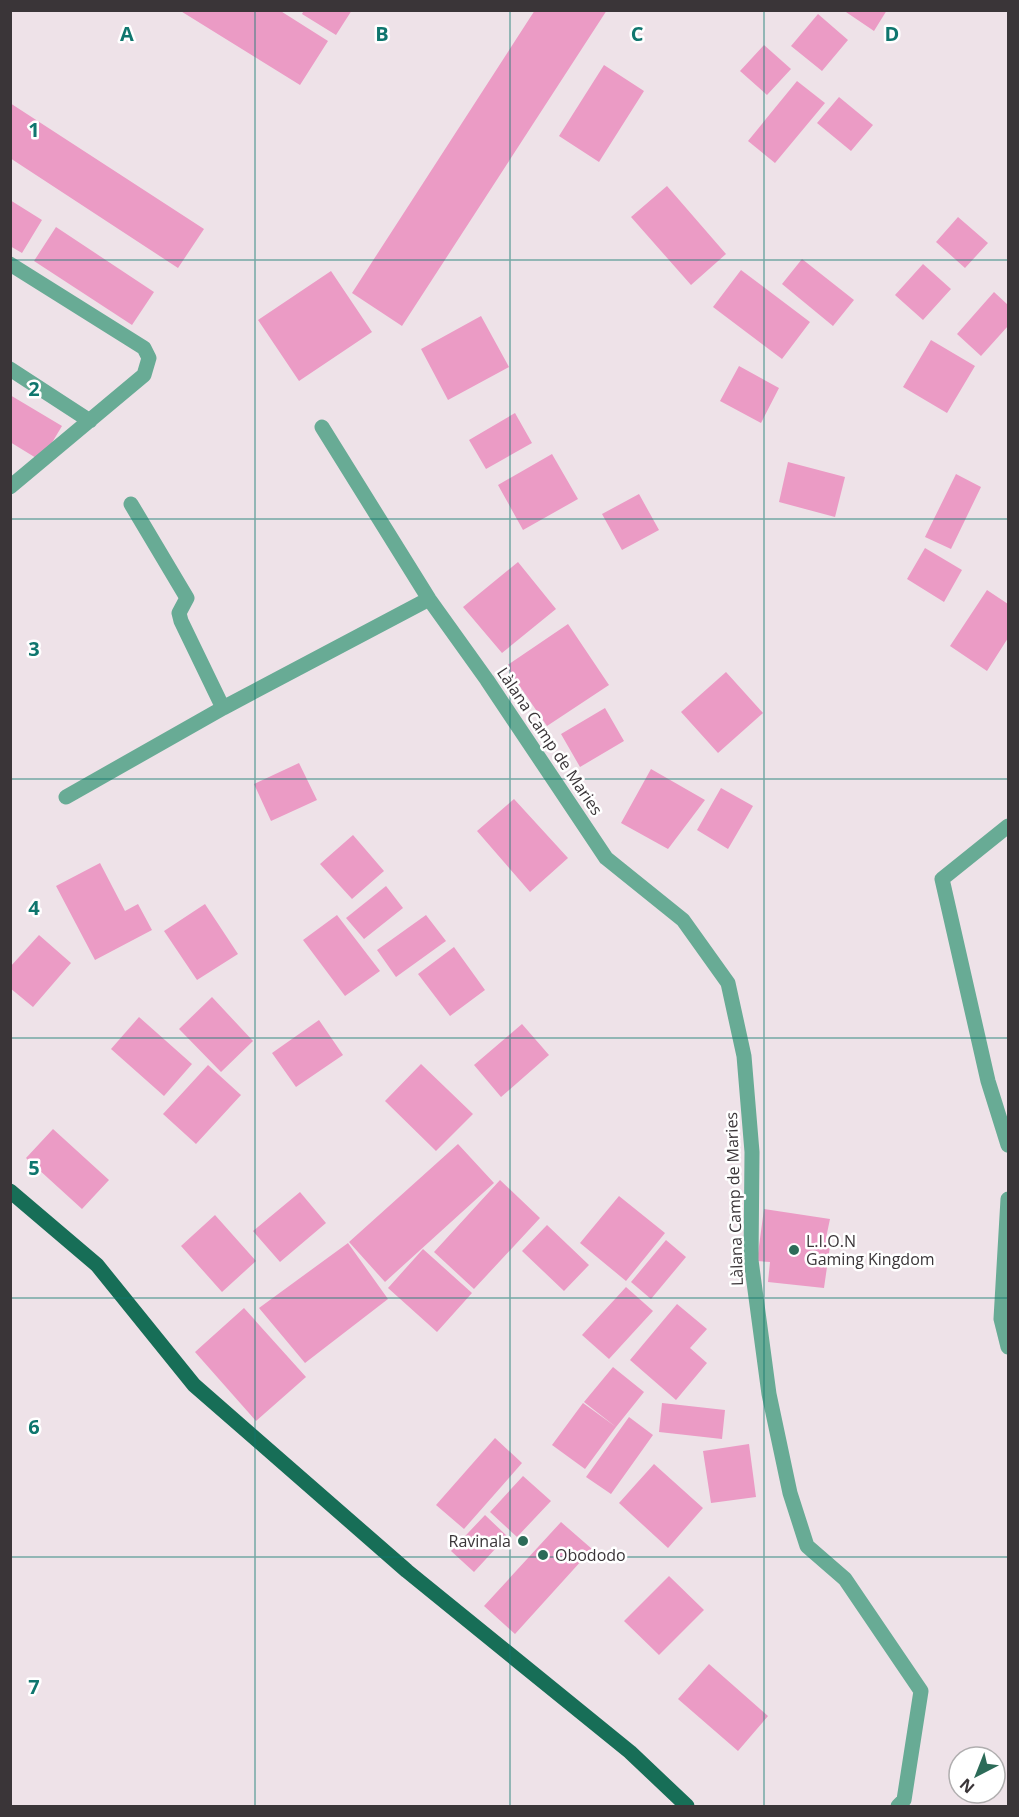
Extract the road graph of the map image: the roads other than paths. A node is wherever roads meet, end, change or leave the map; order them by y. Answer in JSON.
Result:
{"nodes":[{"id":1,"x":10,"y":264,"type":"edge"},
{"id":2,"x":10,"y":369,"type":"edge"},
{"id":3,"x":90,"y":421,"type":"junction"},
{"id":4,"x":322,"y":427,"type":"dead end"},
{"id":5,"x":10,"y":487,"type":"edge"},
{"id":6,"x":130,"y":504,"type":"dead end"},
{"id":7,"x":429,"y":599,"type":"junction"},
{"id":8,"x":223,"y":708,"type":"junction"},
{"id":9,"x":66,"y":797,"type":"dead end"},
{"id":10,"x":1008,"y":826,"type":"edge"},
{"id":11,"x":1008,"y":1145,"type":"edge"},
{"id":12,"x":10,"y":1191,"type":"edge"},
{"id":13,"x":1008,"y":1199,"type":"edge"},
{"id":14,"x":1008,"y":1347,"type":"edge"},
{"id":15,"x":687,"y":1806,"type":"edge"},
{"id":16,"x":898,"y":1806,"type":"edge"}],
"edges":[{"from":1,"to":3,"type":"street"},
{"from":2,"to":3,"type":"street"},
{"from":3,"to":5,"type":"street"},
{"from":4,"to":7,"type":"street","name":"Làlana Camp de Maries"},
{"from":6,"to":8,"type":"street"},
{"from":7,"to":8,"type":"street"},
{"from":7,"to":16,"type":"street","name":"Làlana Camp de Maries"},
{"from":8,"to":9,"type":"street"},
{"from":10,"to":11,"type":"street"},
{"from":12,"to":15,"type":"main road"},
{"from":13,"to":14,"type":"street"}]}
